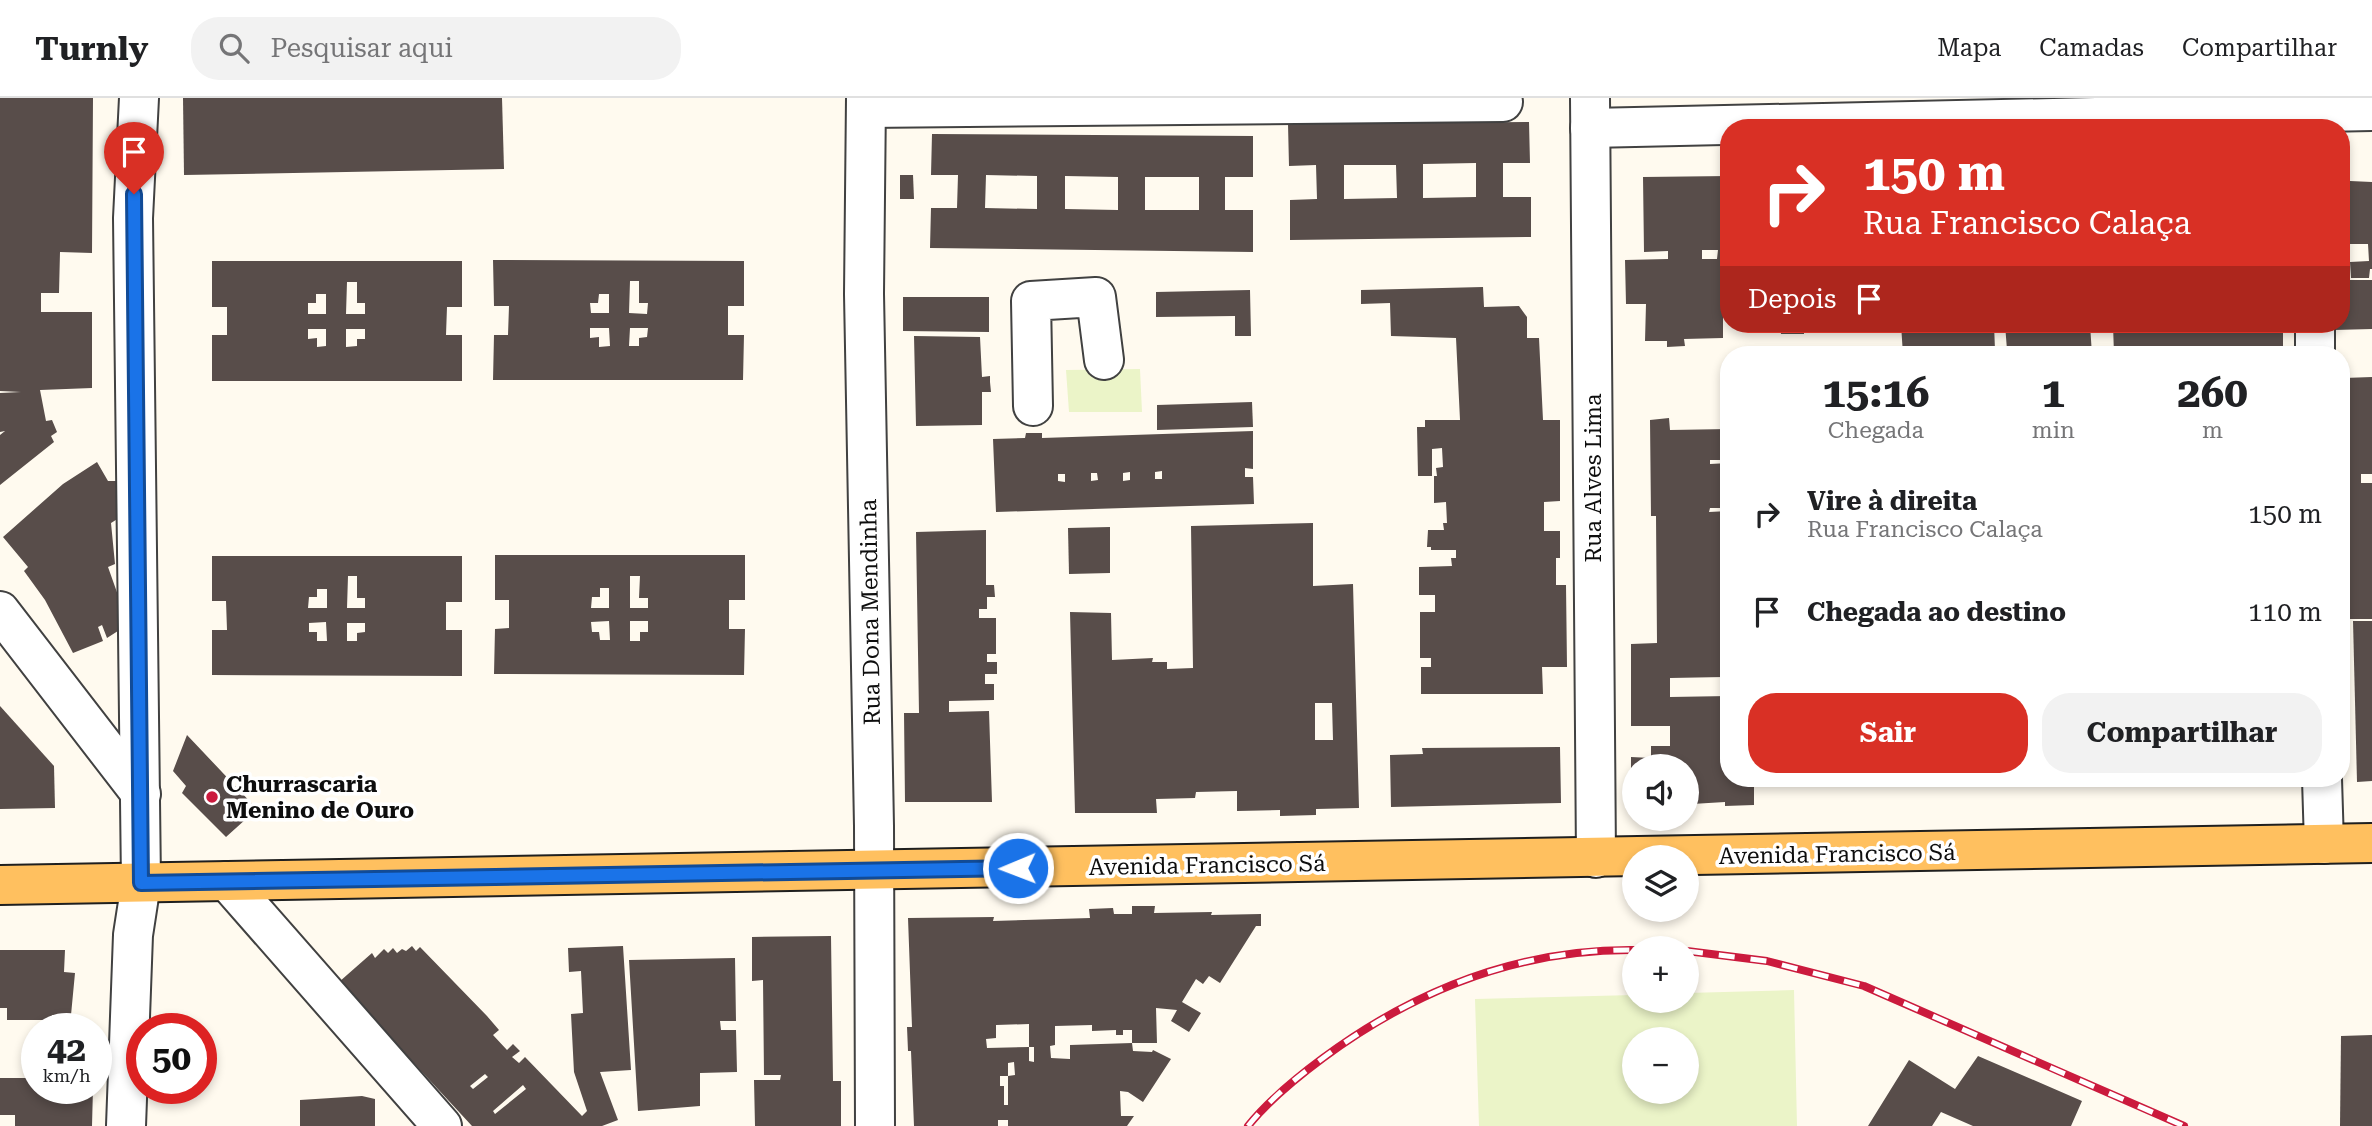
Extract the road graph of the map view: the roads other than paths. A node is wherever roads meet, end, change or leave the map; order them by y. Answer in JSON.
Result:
{"nodes":[{"id":1,"x":139,"y":98,"type":"edge"},
{"id":2,"x":1503,"y":102,"type":"dead end"},
{"id":3,"x":866,"y":103,"type":"edge"},
{"id":4,"x":2372,"y":111,"type":"edge"},
{"id":5,"x":2311,"y":112,"type":"edge"},
{"id":6,"x":1590,"y":113,"type":"edge"},
{"id":7,"x":1104,"y":360,"type":"dead end"},
{"id":8,"x":1033,"y":406,"type":"dead end"},
{"id":9,"x":0,"y":611,"type":"edge"},
{"id":10,"x":2322,"y":787,"type":"edge"},
{"id":11,"x":141,"y":794,"type":"junction"},
{"id":12,"x":2372,"y":843,"type":"edge"},
{"id":13,"x":2324,"y":844,"type":"junction"},
{"id":14,"x":1596,"y":858,"type":"junction"},
{"id":15,"x":873,"y":870,"type":"junction"},
{"id":16,"x":227,"y":881,"type":"junction"},
{"id":17,"x":141,"y":883,"type":"junction"},
{"id":18,"x":0,"y":885,"type":"edge"},
{"id":19,"x":126,"y":1126,"type":"edge"},
{"id":20,"x":442,"y":1126,"type":"edge"},
{"id":21,"x":875,"y":1126,"type":"edge"}],
"edges":[{"from":1,"to":11,"type":"street"},
{"from":2,"to":3,"type":"street"},
{"from":3,"to":15,"type":"street","name":"Rua Dona Mendinha"},
{"from":4,"to":5,"type":"street"},
{"from":5,"to":6,"type":"street"},
{"from":6,"to":14,"type":"street","name":"Rua Alves Lima"},
{"from":7,"to":8,"type":"street"},
{"from":9,"to":11,"type":"street"},
{"from":10,"to":13,"type":"street"},
{"from":11,"to":17,"type":"street"},
{"from":12,"to":13,"type":"main road","name":"Avenida Francisco Sá"},
{"from":13,"to":14,"type":"main road","name":"Avenida Francisco Sá"},
{"from":14,"to":15,"type":"main road","name":"Avenida Francisco Sá"},
{"from":15,"to":16,"type":"main road","name":"Avenida Francisco Sá"},
{"from":15,"to":21,"type":"street","name":"Rua Dona Mendinha"},
{"from":16,"to":17,"type":"main road","name":"Avenida Francisco Sá"},
{"from":16,"to":20,"type":"street"},
{"from":17,"to":18,"type":"main road","name":"Avenida Francisco Sá"},
{"from":17,"to":19,"type":"street"}]}
